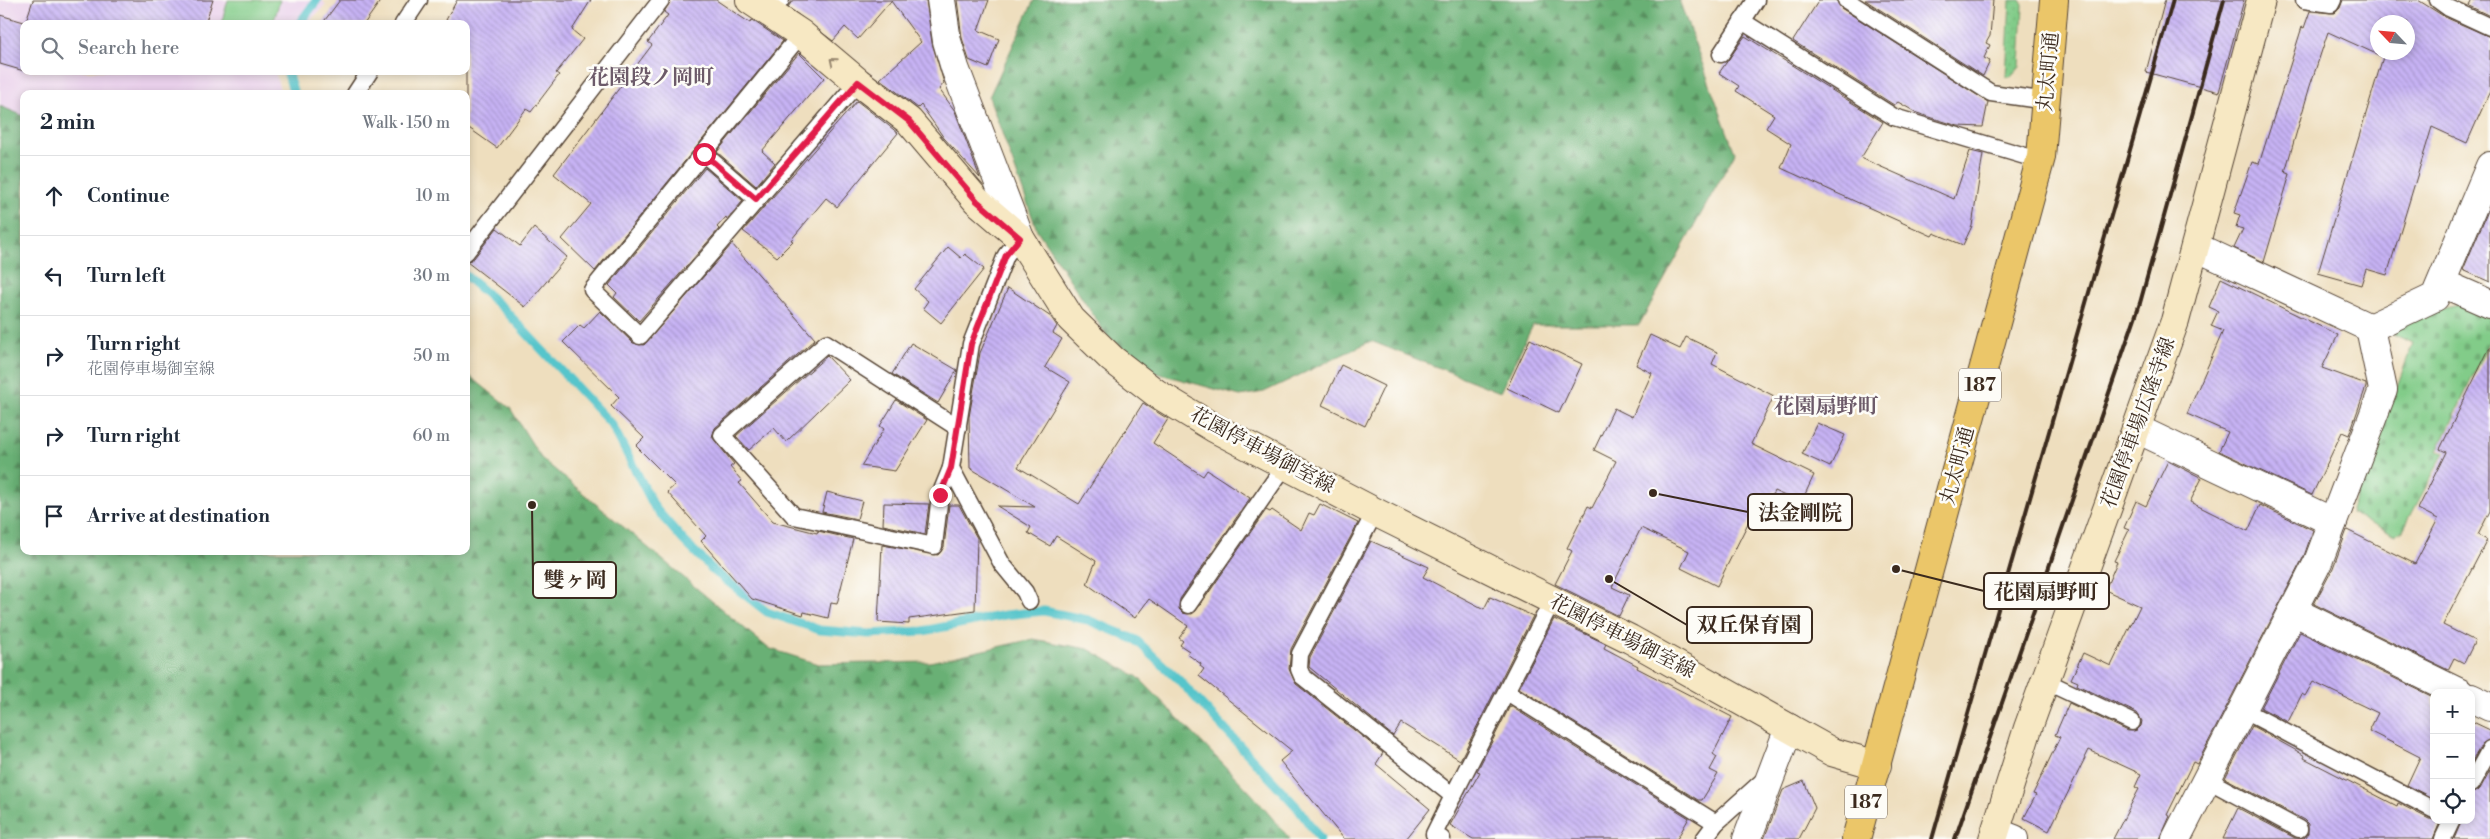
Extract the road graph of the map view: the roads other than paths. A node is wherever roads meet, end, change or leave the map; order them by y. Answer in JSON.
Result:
{"nodes":[{"id":1,"x":419,"y":0,"type":"edge"},
{"id":2,"x":661,"y":0,"type":"edge"},
{"id":3,"x":941,"y":0,"type":"edge"},
{"id":4,"x":1756,"y":0,"type":"edge"},
{"id":5,"x":1846,"y":0,"type":"edge"},
{"id":6,"x":2054,"y":0,"type":"edge"},
{"id":7,"x":2261,"y":0,"type":"edge"},
{"id":8,"x":2304,"y":0,"type":"edge"},
{"id":9,"x":2333,"y":0,"type":"edge"},
{"id":10,"x":2438,"y":0,"type":"edge"},
{"id":11,"x":767,"y":4,"type":"edge"},
{"id":12,"x":406,"y":20,"type":"edge"},
{"id":13,"x":1742,"y":21,"type":"junction"},
{"id":14,"x":2490,"y":27,"type":"edge"},
{"id":15,"x":801,"y":34,"type":"junction"},
{"id":16,"x":1720,"y":54,"type":"dead end"},
{"id":17,"x":367,"y":75,"type":"edge"},
{"id":18,"x":858,"y":82,"type":"junction"},
{"id":19,"x":358,"y":90,"type":"edge"},
{"id":20,"x":2047,"y":97,"type":"junction"},
{"id":21,"x":704,"y":154,"type":"junction"},
{"id":22,"x":2041,"y":157,"type":"junction"},
{"id":23,"x":2487,"y":182,"type":"edge"},
{"id":24,"x":756,"y":199,"type":"junction"},
{"id":25,"x":1020,"y":238,"type":"junction"},
{"id":26,"x":470,"y":247,"type":"edge"},
{"id":27,"x":2196,"y":247,"type":"junction"},
{"id":28,"x":2442,"y":283,"type":"junction"},
{"id":29,"x":2490,"y":304,"type":"edge"},
{"id":30,"x":2370,"y":328,"type":"junction"},
{"id":31,"x":958,"y":428,"type":"junction"},
{"id":32,"x":2138,"y":429,"type":"junction"},
{"id":33,"x":1286,"y":464,"type":"junction"},
{"id":34,"x":951,"y":468,"type":"junction"},
{"id":35,"x":1375,"y":512,"type":"junction"},
{"id":36,"x":2333,"y":522,"type":"junction"},
{"id":37,"x":1029,"y":601,"type":"dead end"},
{"id":38,"x":1552,"y":601,"type":"junction"},
{"id":39,"x":1188,"y":605,"type":"dead end"},
{"id":40,"x":2293,"y":611,"type":"junction"},
{"id":41,"x":2045,"y":681,"type":"junction"},
{"id":42,"x":2452,"y":689,"type":"edge"},
{"id":43,"x":1507,"y":692,"type":"junction"},
{"id":44,"x":2241,"y":709,"type":"junction"},
{"id":45,"x":2132,"y":722,"type":"dead end"},
{"id":46,"x":1789,"y":728,"type":"junction"},
{"id":47,"x":2490,"y":749,"type":"edge"},
{"id":48,"x":1876,"y":766,"type":"junction"},
{"id":49,"x":1773,"y":771,"type":"junction"},
{"id":50,"x":2474,"y":779,"type":"edge"},
{"id":51,"x":2206,"y":780,"type":"junction"},
{"id":52,"x":1453,"y":796,"type":"junction"},
{"id":53,"x":2430,"y":808,"type":"edge"},
{"id":54,"x":1716,"y":823,"type":"junction"},
{"id":55,"x":2450,"y":824,"type":"edge"},
{"id":56,"x":2299,"y":829,"type":"dead end"},
{"id":57,"x":2001,"y":837,"type":"edge"},
{"id":58,"x":1442,"y":839,"type":"edge"},
{"id":59,"x":1704,"y":839,"type":"edge"},
{"id":60,"x":1747,"y":839,"type":"edge"},
{"id":61,"x":1856,"y":839,"type":"edge"},
{"id":62,"x":2176,"y":839,"type":"edge"},
{"id":63,"x":2442,"y":839,"type":"edge"}],
"edges":[{"from":1,"to":12,"type":"lane"},
{"from":2,"to":26,"type":"lane"},
{"from":3,"to":25,"type":"street"},
{"from":4,"to":13,"type":"lane"},
{"from":5,"to":20,"type":"lane"},
{"from":6,"to":20,"type":"main road","name":"丸太町通","number":"187"},
{"from":7,"to":27,"type":"main road","name":"花園停車場広隆寺線"},
{"from":8,"to":9,"type":"lane"},
{"from":10,"to":14,"type":"lane"},
{"from":11,"to":15,"type":"main road","name":"花園停車場御室線"},
{"from":13,"to":16,"type":"lane"},
{"from":13,"to":22,"type":"lane"},
{"from":18,"to":15,"type":"main road","name":"花園停車場御室線","one_way":true},
{"from":15,"to":21,"type":"lane"},
{"from":17,"to":19,"type":"lane"},
{"from":18,"to":24,"type":"lane"},
{"from":18,"to":25,"type":"main road","name":"花園停車場御室線"},
{"from":20,"to":22,"type":"main road","name":"丸太町通","number":"187"},
{"from":21,"to":24,"type":"lane"},
{"from":21,"to":24,"type":"lane"},
{"from":22,"to":48,"type":"main road","name":"丸太町通","number":"187"},
{"from":23,"to":28,"type":"street"},
{"from":25,"to":31,"type":"lane"},
{"from":25,"to":33,"type":"main road","name":"花園停車場御室線"},
{"from":27,"to":30,"type":"street"},
{"from":27,"to":32,"type":"main road","name":"花園停車場広隆寺線"},
{"from":28,"to":29,"type":"street"},
{"from":28,"to":30,"type":"street"},
{"from":30,"to":36,"type":"street"},
{"from":31,"to":34,"type":"lane"},
{"from":31,"to":34,"type":"lane"},
{"from":32,"to":36,"type":"street"},
{"from":32,"to":41,"type":"main road","name":"花園停車場広隆寺線"},
{"from":33,"to":35,"type":"main road","name":"花園停車場御室線"},
{"from":33,"to":39,"type":"lane"},
{"from":34,"to":37,"type":"lane"},
{"from":35,"to":38,"type":"main road","name":"花園停車場御室線"},
{"from":35,"to":52,"type":"lane"},
{"from":36,"to":40,"type":"street"},
{"from":38,"to":43,"type":"lane"},
{"from":38,"to":46,"type":"main road","name":"花園停車場御室線"},
{"from":40,"to":42,"type":"street"},
{"from":40,"to":44,"type":"street"},
{"from":41,"to":45,"type":"lane"},
{"from":41,"to":57,"type":"main road","name":"花園停車場広隆寺線"},
{"from":43,"to":52,"type":"lane"},
{"from":43,"to":54,"type":"lane"},
{"from":44,"to":51,"type":"street"},
{"from":44,"to":53,"type":"lane"},
{"from":46,"to":48,"type":"main road","name":"花園停車場御室線"},
{"from":46,"to":49,"type":"street"},
{"from":47,"to":50,"type":"lane"},
{"from":48,"to":61,"type":"main road","name":"丸太町通","number":"187"},
{"from":49,"to":54,"type":"lane"},
{"from":49,"to":60,"type":"street"},
{"from":51,"to":56,"type":"lane"},
{"from":51,"to":62,"type":"street"},
{"from":52,"to":58,"type":"lane"},
{"from":54,"to":59,"type":"lane"},
{"from":55,"to":63,"type":"lane"}]}
